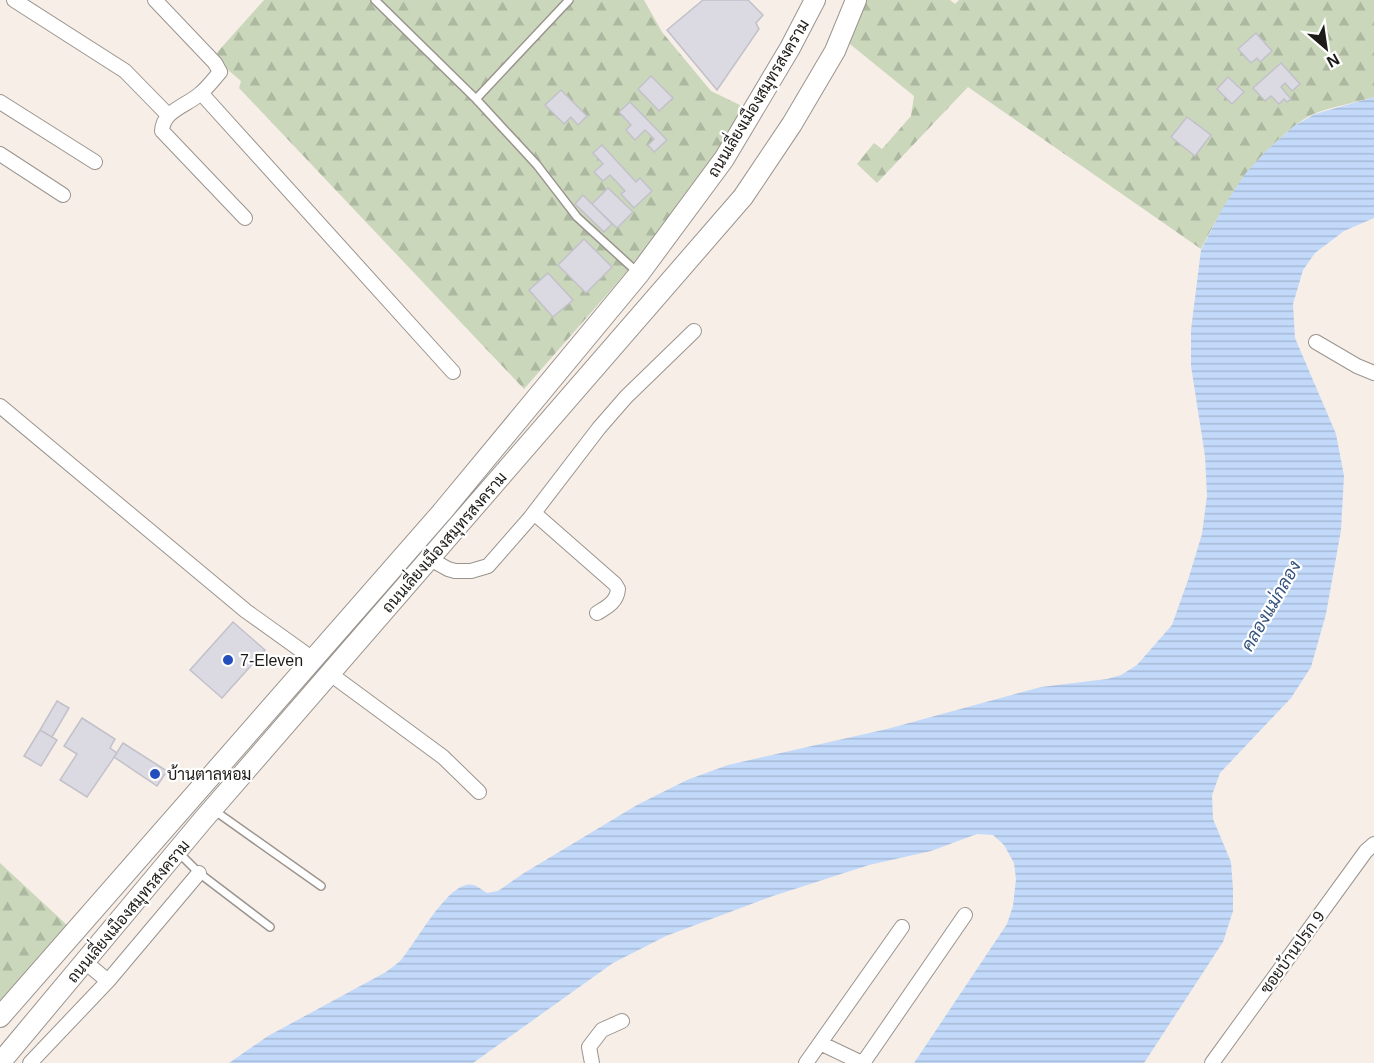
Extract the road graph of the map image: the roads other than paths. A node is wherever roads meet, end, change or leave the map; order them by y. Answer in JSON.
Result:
{"nodes":[{"id":1,"x":14,"y":0,"type":"edge"},
{"id":2,"x":155,"y":0,"type":"edge"},
{"id":3,"x":375,"y":0,"type":"edge"},
{"id":4,"x":569,"y":0,"type":"edge"},
{"id":5,"x":810,"y":0,"type":"edge"},
{"id":6,"x":815,"y":0,"type":"edge"},
{"id":7,"x":856,"y":0,"type":"edge"},
{"id":8,"x":790,"y":48,"type":"junction"},
{"id":9,"x":201,"y":93,"type":"junction"},
{"id":10,"x":476,"y":99,"type":"junction"},
{"id":11,"x":0,"y":102,"type":"edge"},
{"id":12,"x":168,"y":115,"type":"junction"},
{"id":13,"x":0,"y":154,"type":"edge"},
{"id":14,"x":95,"y":162,"type":"dead end"},
{"id":15,"x":63,"y":195,"type":"dead end"},
{"id":16,"x":245,"y":218,"type":"dead end"},
{"id":17,"x":639,"y":274,"type":"junction"},
{"id":18,"x":694,"y":332,"type":"dead end"},
{"id":19,"x":1316,"y":342,"type":"dead end"},
{"id":20,"x":453,"y":372,"type":"dead end"},
{"id":21,"x":1374,"y":373,"type":"edge"},
{"id":22,"x":0,"y":406,"type":"edge"},
{"id":23,"x":534,"y":513,"type":"junction"},
{"id":24,"x":430,"y":559,"type":"junction"},
{"id":25,"x":597,"y":613,"type":"dead end"},
{"id":26,"x":313,"y":659,"type":"junction"},
{"id":27,"x":329,"y":673,"type":"junction"},
{"id":28,"x":479,"y":792,"type":"dead end"},
{"id":29,"x":181,"y":809,"type":"junction"},
{"id":30,"x":207,"y":816,"type":"junction"},
{"id":31,"x":157,"y":836,"type":"junction"},
{"id":32,"x":1374,"y":844,"type":"edge"},
{"id":33,"x":177,"y":852,"type":"junction"},
{"id":34,"x":199,"y":873,"type":"junction"},
{"id":35,"x":321,"y":886,"type":"dead end"},
{"id":36,"x":965,"y":915,"type":"dead end"},
{"id":37,"x":270,"y":927,"type":"dead end"},
{"id":38,"x":902,"y":927,"type":"dead end"},
{"id":39,"x":85,"y":962,"type":"junction"},
{"id":40,"x":108,"y":981,"type":"junction"},
{"id":41,"x":0,"y":1017,"type":"edge"},
{"id":42,"x":622,"y":1021,"type":"dead end"},
{"id":43,"x":820,"y":1042,"type":"junction"},
{"id":44,"x":8,"y":1060,"type":"edge"},
{"id":45,"x":30,"y":1063,"type":"edge"},
{"id":46,"x":592,"y":1063,"type":"edge"},
{"id":47,"x":806,"y":1063,"type":"edge"},
{"id":48,"x":862,"y":1063,"type":"edge"},
{"id":49,"x":1212,"y":1063,"type":"edge"}],
"edges":[{"from":1,"to":12,"type":"street"},
{"from":2,"to":9,"type":"street"},
{"from":3,"to":10,"type":"lane"},
{"from":4,"to":10,"type":"lane"},
{"from":5,"to":8,"type":"lane"},
{"from":6,"to":8,"type":"main road","name":"ถนนเลี่ยงเมืองสมุทรสงคราม"},
{"from":7,"to":24,"type":"main road","name":"ถนนเลี่ยงเมืองสมุทรสงคราม"},
{"from":8,"to":17,"type":"main road","name":"ถนนเลี่ยงเมืองสมุทรสงคราม"},
{"from":9,"to":12,"type":"street"},
{"from":9,"to":20,"type":"street"},
{"from":10,"to":17,"type":"lane"},
{"from":11,"to":14,"type":"street"},
{"from":12,"to":16,"type":"street"},
{"from":13,"to":15,"type":"street"},
{"from":17,"to":26,"type":"main road","name":"ถนนเลี่ยงเมืองสมุทรสงคราม"},
{"from":18,"to":23,"type":"street"},
{"from":19,"to":21,"type":"street"},
{"from":22,"to":26,"type":"street"},
{"from":23,"to":24,"type":"street"},
{"from":23,"to":25,"type":"street"},
{"from":24,"to":27,"type":"main road","name":"ถนนเลี่ยงเมืองสมุทรสงคราม"},
{"from":26,"to":29,"type":"main road","name":"ถนนเลี่ยงเมืองสมุทรสงคราม"},
{"from":27,"to":28,"type":"street"},
{"from":27,"to":30,"type":"main road","name":"ถนนเลี่ยงเมืองสมุทรสงคราม"},
{"from":29,"to":30,"type":"main road"},
{"from":29,"to":31,"type":"main road","name":"ถนนเลี่ยงเมืองสมุทรสงคราม"},
{"from":30,"to":33,"type":"main road","name":"ถนนเลี่ยงเมืองสมุทรสงคราม"},
{"from":30,"to":35,"type":"lane"},
{"from":31,"to":33,"type":"main road"},
{"from":31,"to":41,"type":"main road","name":"ถนนเลี่ยงเมืองสมุทรสงคราม"},
{"from":32,"to":49,"type":"street","name":"ซอยบ้านปรก 9"},
{"from":33,"to":34,"type":"lane"},
{"from":33,"to":39,"type":"main road","name":"ถนนเลี่ยงเมืองสมุทรสงคราม"},
{"from":34,"to":37,"type":"lane"},
{"from":34,"to":40,"type":"street"},
{"from":36,"to":48,"type":"street"},
{"from":38,"to":43,"type":"street"},
{"from":39,"to":40,"type":"street"},
{"from":39,"to":44,"type":"main road","name":"ถนนเลี่ยงเมืองสมุทรสงคราม"},
{"from":40,"to":45,"type":"street"},
{"from":42,"to":46,"type":"street"},
{"from":43,"to":47,"type":"street"},
{"from":43,"to":48,"type":"street"}]}
